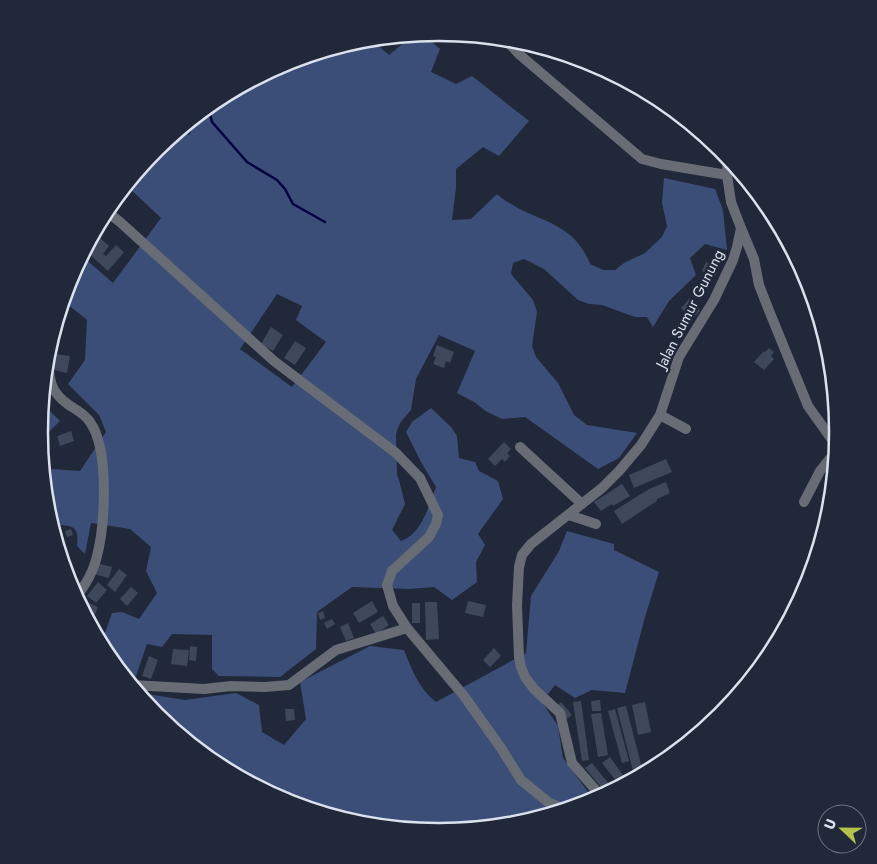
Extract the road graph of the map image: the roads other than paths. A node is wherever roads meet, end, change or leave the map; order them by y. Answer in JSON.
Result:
{"nodes":[{"id":1,"x":514,"y":49,"type":"edge"},
{"id":2,"x":727,"y":169,"type":"edge"},
{"id":3,"x":727,"y":175,"type":"junction"},
{"id":4,"x":113,"y":217,"type":"edge"},
{"id":5,"x":741,"y":228,"type":"junction"},
{"id":6,"x":754,"y":259,"type":"junction"},
{"id":7,"x":734,"y":260,"type":"junction"},
{"id":8,"x":51,"y":379,"type":"edge"},
{"id":9,"x":660,"y":415,"type":"junction"},
{"id":10,"x":686,"y":429,"type":"dead end"},
{"id":11,"x":829,"y":435,"type":"edge"},
{"id":12,"x":520,"y":446,"type":"dead end"},
{"id":13,"x":828,"y":461,"type":"edge"},
{"id":14,"x":804,"y":502,"type":"dead end"},
{"id":15,"x":582,"y":504,"type":"junction"},
{"id":16,"x":569,"y":515,"type":"junction"},
{"id":17,"x":596,"y":524,"type":"dead end"},
{"id":18,"x":81,"y":589,"type":"edge"},
{"id":19,"x":407,"y":628,"type":"junction"},
{"id":20,"x":141,"y":685,"type":"edge"},
{"id":21,"x":595,"y":790,"type":"edge"},
{"id":22,"x":554,"y":805,"type":"edge"}],
"edges":[{"from":1,"to":3,"type":"street"},
{"from":2,"to":3,"type":"street"},
{"from":3,"to":5,"type":"street"},
{"from":4,"to":19,"type":"street"},
{"from":5,"to":6,"type":"street"},
{"from":5,"to":7,"type":"street","name":"Jalan Sumur Gunung"},
{"from":6,"to":7,"type":"street"},
{"from":6,"to":11,"type":"street"},
{"from":7,"to":9,"type":"street","name":"Jalan Sumur Gunung"},
{"from":8,"to":18,"type":"street"},
{"from":9,"to":10,"type":"street"},
{"from":9,"to":15,"type":"street","name":"Jalan Sumur Gunung"},
{"from":12,"to":15,"type":"street"},
{"from":13,"to":14,"type":"street"},
{"from":15,"to":16,"type":"street","name":"Jalan Sumur Gunung"},
{"from":16,"to":17,"type":"street"},
{"from":16,"to":21,"type":"street","name":"Jalan Sumur Gunung"},
{"from":19,"to":20,"type":"street"},
{"from":19,"to":22,"type":"street"}]}
